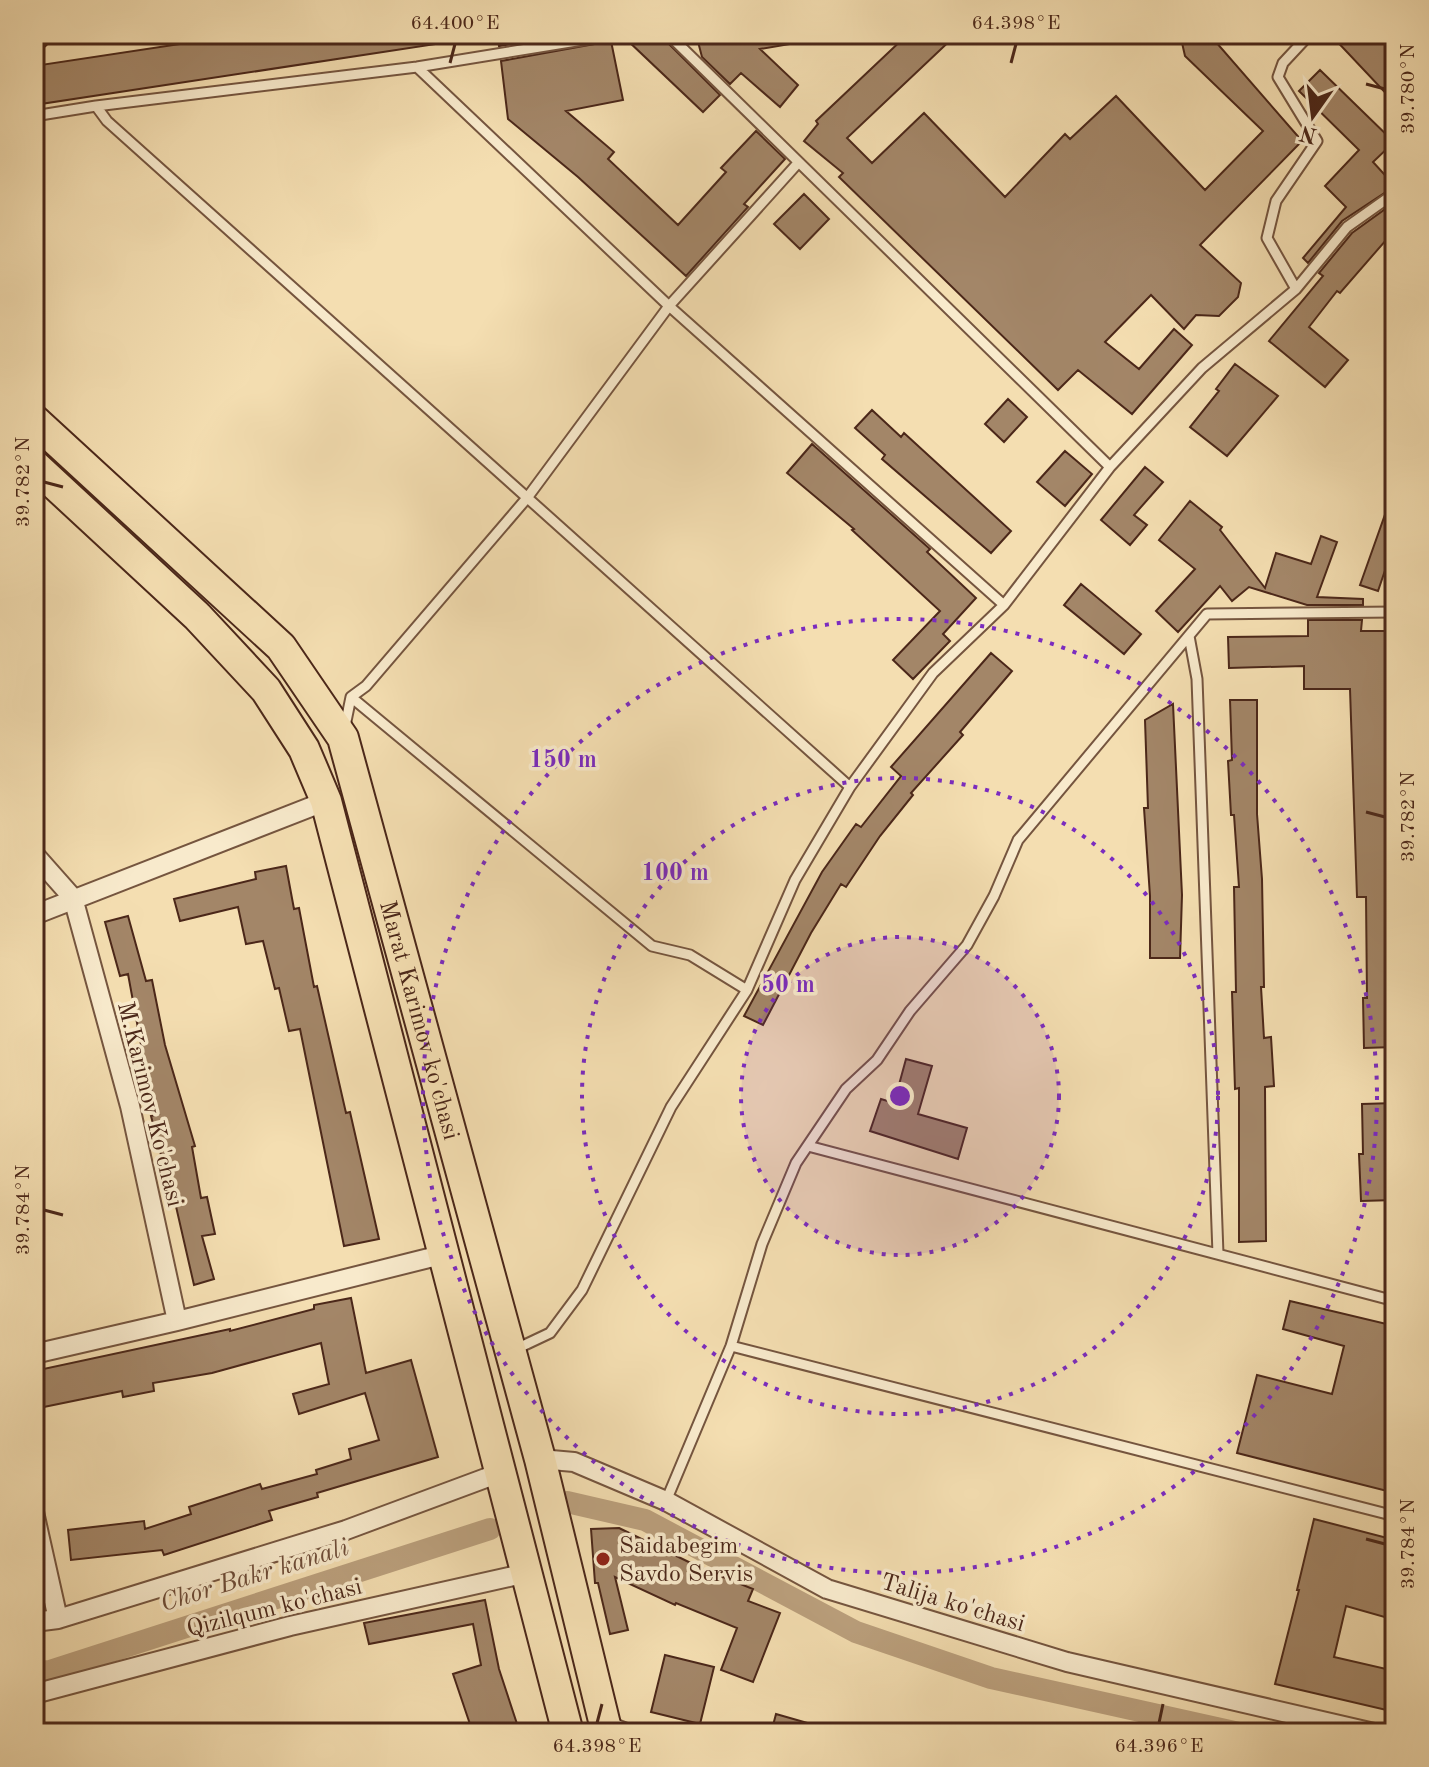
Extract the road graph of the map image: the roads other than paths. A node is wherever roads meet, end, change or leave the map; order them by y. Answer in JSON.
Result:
{"nodes":[{"id":1,"x":668,"y":34,"type":"edge"},
{"id":2,"x":1310,"y":34,"type":"edge"},
{"id":3,"x":595,"y":38,"type":"dead end"},
{"id":4,"x":417,"y":67,"type":"junction"},
{"id":5,"x":96,"y":106,"type":"junction"},
{"id":6,"x":34,"y":116,"type":"edge"},
{"id":7,"x":798,"y":163,"type":"junction"},
{"id":8,"x":1395,"y":193,"type":"edge"},
{"id":9,"x":1296,"y":289,"type":"junction"},
{"id":10,"x":669,"y":306,"type":"junction"},
{"id":11,"x":34,"y":420,"type":"edge"},
{"id":12,"x":34,"y":465,"type":"edge"},
{"id":13,"x":1110,"y":467,"type":"junction"},
{"id":14,"x":527,"y":498,"type":"junction"},
{"id":15,"x":1004,"y":605,"type":"junction"},
{"id":16,"x":1395,"y":612,"type":"edge"},
{"id":17,"x":1189,"y":636,"type":"junction"},
{"id":18,"x":351,"y":697,"type":"junction"},
{"id":19,"x":343,"y":738,"type":"junction"},
{"id":20,"x":850,"y":787,"type":"junction"},
{"id":21,"x":326,"y":801,"type":"junction"},
{"id":22,"x":34,"y":854,"type":"edge"},
{"id":23,"x":73,"y":898,"type":"junction"},
{"id":24,"x":34,"y":915,"type":"edge"},
{"id":25,"x":747,"y":990,"type":"junction"},
{"id":26,"x":808,"y":1146,"type":"junction"},
{"id":27,"x":445,"y":1254,"type":"junction"},
{"id":28,"x":1218,"y":1254,"type":"junction"},
{"id":29,"x":1395,"y":1301,"type":"edge"},
{"id":30,"x":177,"y":1321,"type":"junction"},
{"id":31,"x":731,"y":1346,"type":"junction"},
{"id":32,"x":511,"y":1351,"type":"junction"},
{"id":33,"x":34,"y":1354,"type":"edge"},
{"id":34,"x":540,"y":1459,"type":"junction"},
{"id":35,"x":502,"y":1472,"type":"junction"},
{"id":36,"x":666,"y":1501,"type":"junction"},
{"id":37,"x":34,"y":1512,"type":"edge"},
{"id":38,"x":1395,"y":1516,"type":"edge"},
{"id":39,"x":527,"y":1573,"type":"junction"},
{"id":40,"x":58,"y":1619,"type":"junction"},
{"id":41,"x":34,"y":1622,"type":"edge"},
{"id":42,"x":34,"y":1694,"type":"edge"},
{"id":43,"x":605,"y":1726,"type":"edge"},
{"id":44,"x":568,"y":1733,"type":"edge"},
{"id":45,"x":639,"y":1733,"type":"edge"},
{"id":46,"x":1374,"y":1733,"type":"edge"}],
"edges":[{"from":1,"to":7,"type":"lane"},
{"from":2,"to":9,"type":"lane"},
{"from":3,"to":4,"type":"lane"},
{"from":4,"to":5,"type":"lane"},
{"from":4,"to":10,"type":"lane"},
{"from":5,"to":6,"type":"lane"},
{"from":5,"to":14,"type":"lane"},
{"from":7,"to":10,"type":"lane"},
{"from":7,"to":13,"type":"lane"},
{"from":8,"to":9,"type":"lane"},
{"from":9,"to":13,"type":"lane"},
{"from":10,"to":14,"type":"lane"},
{"from":10,"to":15,"type":"lane"},
{"from":11,"to":19,"type":"main road","name":"Marat Karimov ko'chasi"},
{"from":12,"to":21,"type":"main road","name":"Marat Karimov ko'chasi"},
{"from":13,"to":15,"type":"lane"},
{"from":14,"to":18,"type":"lane"},
{"from":14,"to":20,"type":"lane"},
{"from":15,"to":20,"type":"lane"},
{"from":16,"to":17,"type":"lane"},
{"from":17,"to":26,"type":"lane"},
{"from":17,"to":28,"type":"lane"},
{"from":18,"to":19,"type":"lane"},
{"from":18,"to":25,"type":"lane"},
{"from":19,"to":32,"type":"main road","name":"Marat Karimov ko'chasi"},
{"from":20,"to":25,"type":"lane"},
{"from":21,"to":23,"type":"street"},
{"from":21,"to":27,"type":"main road","name":"Marat Karimov ko'chasi"},
{"from":22,"to":23,"type":"street","name":"M.Karimov Ko'chasi"},
{"from":23,"to":24,"type":"street"},
{"from":23,"to":30,"type":"street","name":"M.Karimov Ko'chasi"},
{"from":25,"to":32,"type":"lane"},
{"from":26,"to":28,"type":"lane"},
{"from":26,"to":31,"type":"lane"},
{"from":27,"to":30,"type":"street"},
{"from":27,"to":35,"type":"main road","name":"Marat Karimov ko'chasi"},
{"from":28,"to":29,"type":"lane"},
{"from":30,"to":33,"type":"street"},
{"from":31,"to":36,"type":"lane"},
{"from":31,"to":38,"type":"lane"},
{"from":32,"to":34,"type":"main road","name":"Marat Karimov ko'chasi"},
{"from":34,"to":36,"type":"street","name":"Talija ko'chasi"},
{"from":34,"to":43,"type":"main road","name":"Marat Karimov ko'chasi"},
{"from":35,"to":39,"type":"main road","name":"Marat Karimov ko'chasi"},
{"from":35,"to":40,"type":"street"},
{"from":36,"to":46,"type":"street","name":"Talija ko'chasi"},
{"from":37,"to":40,"type":"street"},
{"from":39,"to":42,"type":"street","name":"Qizilqum ko'chasi"},
{"from":39,"to":44,"type":"main road","name":"Marat Karimov ko'chasi"},
{"from":40,"to":41,"type":"street"},
{"from":43,"to":45,"type":"lane"}]}
